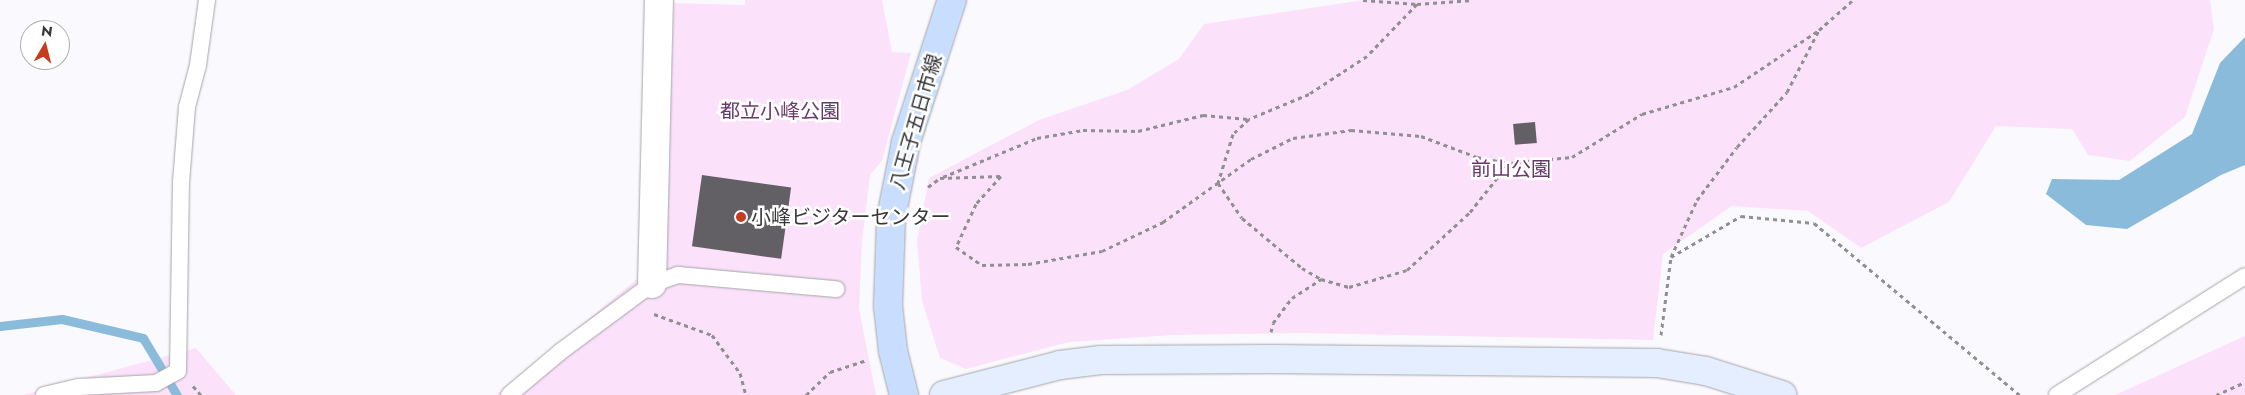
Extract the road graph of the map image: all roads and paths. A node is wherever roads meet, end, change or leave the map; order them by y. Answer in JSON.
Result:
{"nodes":[{"id":1,"x":207,"y":0,"type":"edge"},
{"id":2,"x":659,"y":0,"type":"edge"},
{"id":3,"x":952,"y":0,"type":"edge"},
{"id":4,"x":1363,"y":0,"type":"edge"},
{"id":5,"x":1473,"y":0,"type":"edge"},
{"id":6,"x":1853,"y":0,"type":"edge"},
{"id":7,"x":1417,"y":4,"type":"junction"},
{"id":8,"x":1819,"y":30,"type":"junction"},
{"id":9,"x":1249,"y":119,"type":"junction"},
{"id":10,"x":1509,"y":163,"type":"junction"},
{"id":11,"x":940,"y":178,"type":"junction"},
{"id":12,"x":1218,"y":183,"type":"junction"},
{"id":13,"x":927,"y":187,"type":"dead end"},
{"id":14,"x":1671,"y":257,"type":"junction"},
{"id":15,"x":2245,"y":276,"type":"edge"},
{"id":16,"x":1321,"y":279,"type":"junction"},
{"id":17,"x":652,"y":284,"type":"junction"},
{"id":18,"x":836,"y":289,"type":"dead end"},
{"id":19,"x":652,"y":313,"type":"dead end"},
{"id":20,"x":1270,"y":333,"type":"dead end"},
{"id":21,"x":873,"y":358,"type":"dead end"},
{"id":22,"x":1658,"y":363,"type":"junction"},
{"id":23,"x":2245,"y":382,"type":"edge"},
{"id":24,"x":44,"y":395,"type":"edge"},
{"id":25,"x":510,"y":395,"type":"edge"},
{"id":26,"x":746,"y":395,"type":"edge"},
{"id":27,"x":806,"y":395,"type":"edge"},
{"id":28,"x":904,"y":395,"type":"edge"},
{"id":29,"x":944,"y":395,"type":"edge"},
{"id":30,"x":1782,"y":395,"type":"edge"},
{"id":31,"x":2020,"y":395,"type":"edge"},
{"id":32,"x":2057,"y":395,"type":"edge"},
{"id":33,"x":2216,"y":395,"type":"edge"}],
"edges":[{"from":1,"to":24,"type":"lane"},
{"from":2,"to":17,"type":"street"},
{"from":3,"to":28,"type":"main road","name":"八王子五日市線"},
{"from":4,"to":7,"type":"path"},
{"from":5,"to":7,"type":"path"},
{"from":6,"to":8,"type":"path"},
{"from":7,"to":9,"type":"path"},
{"from":8,"to":10,"type":"path"},
{"from":8,"to":14,"type":"path"},
{"from":9,"to":11,"type":"path"},
{"from":9,"to":12,"type":"path"},
{"from":10,"to":12,"type":"path"},
{"from":10,"to":16,"type":"path"},
{"from":11,"to":12,"type":"path"},
{"from":11,"to":13,"type":"path"},
{"from":12,"to":16,"type":"path"},
{"from":14,"to":22,"type":"path"},
{"from":14,"to":31,"type":"path"},
{"from":15,"to":32,"type":"lane"},
{"from":16,"to":20,"type":"path"},
{"from":17,"to":18,"type":"lane"},
{"from":17,"to":25,"type":"lane"},
{"from":19,"to":26,"type":"path"},
{"from":21,"to":27,"type":"path"},
{"from":22,"to":29,"type":"street"},
{"from":22,"to":30,"type":"street"},
{"from":23,"to":33,"type":"path"}]}
